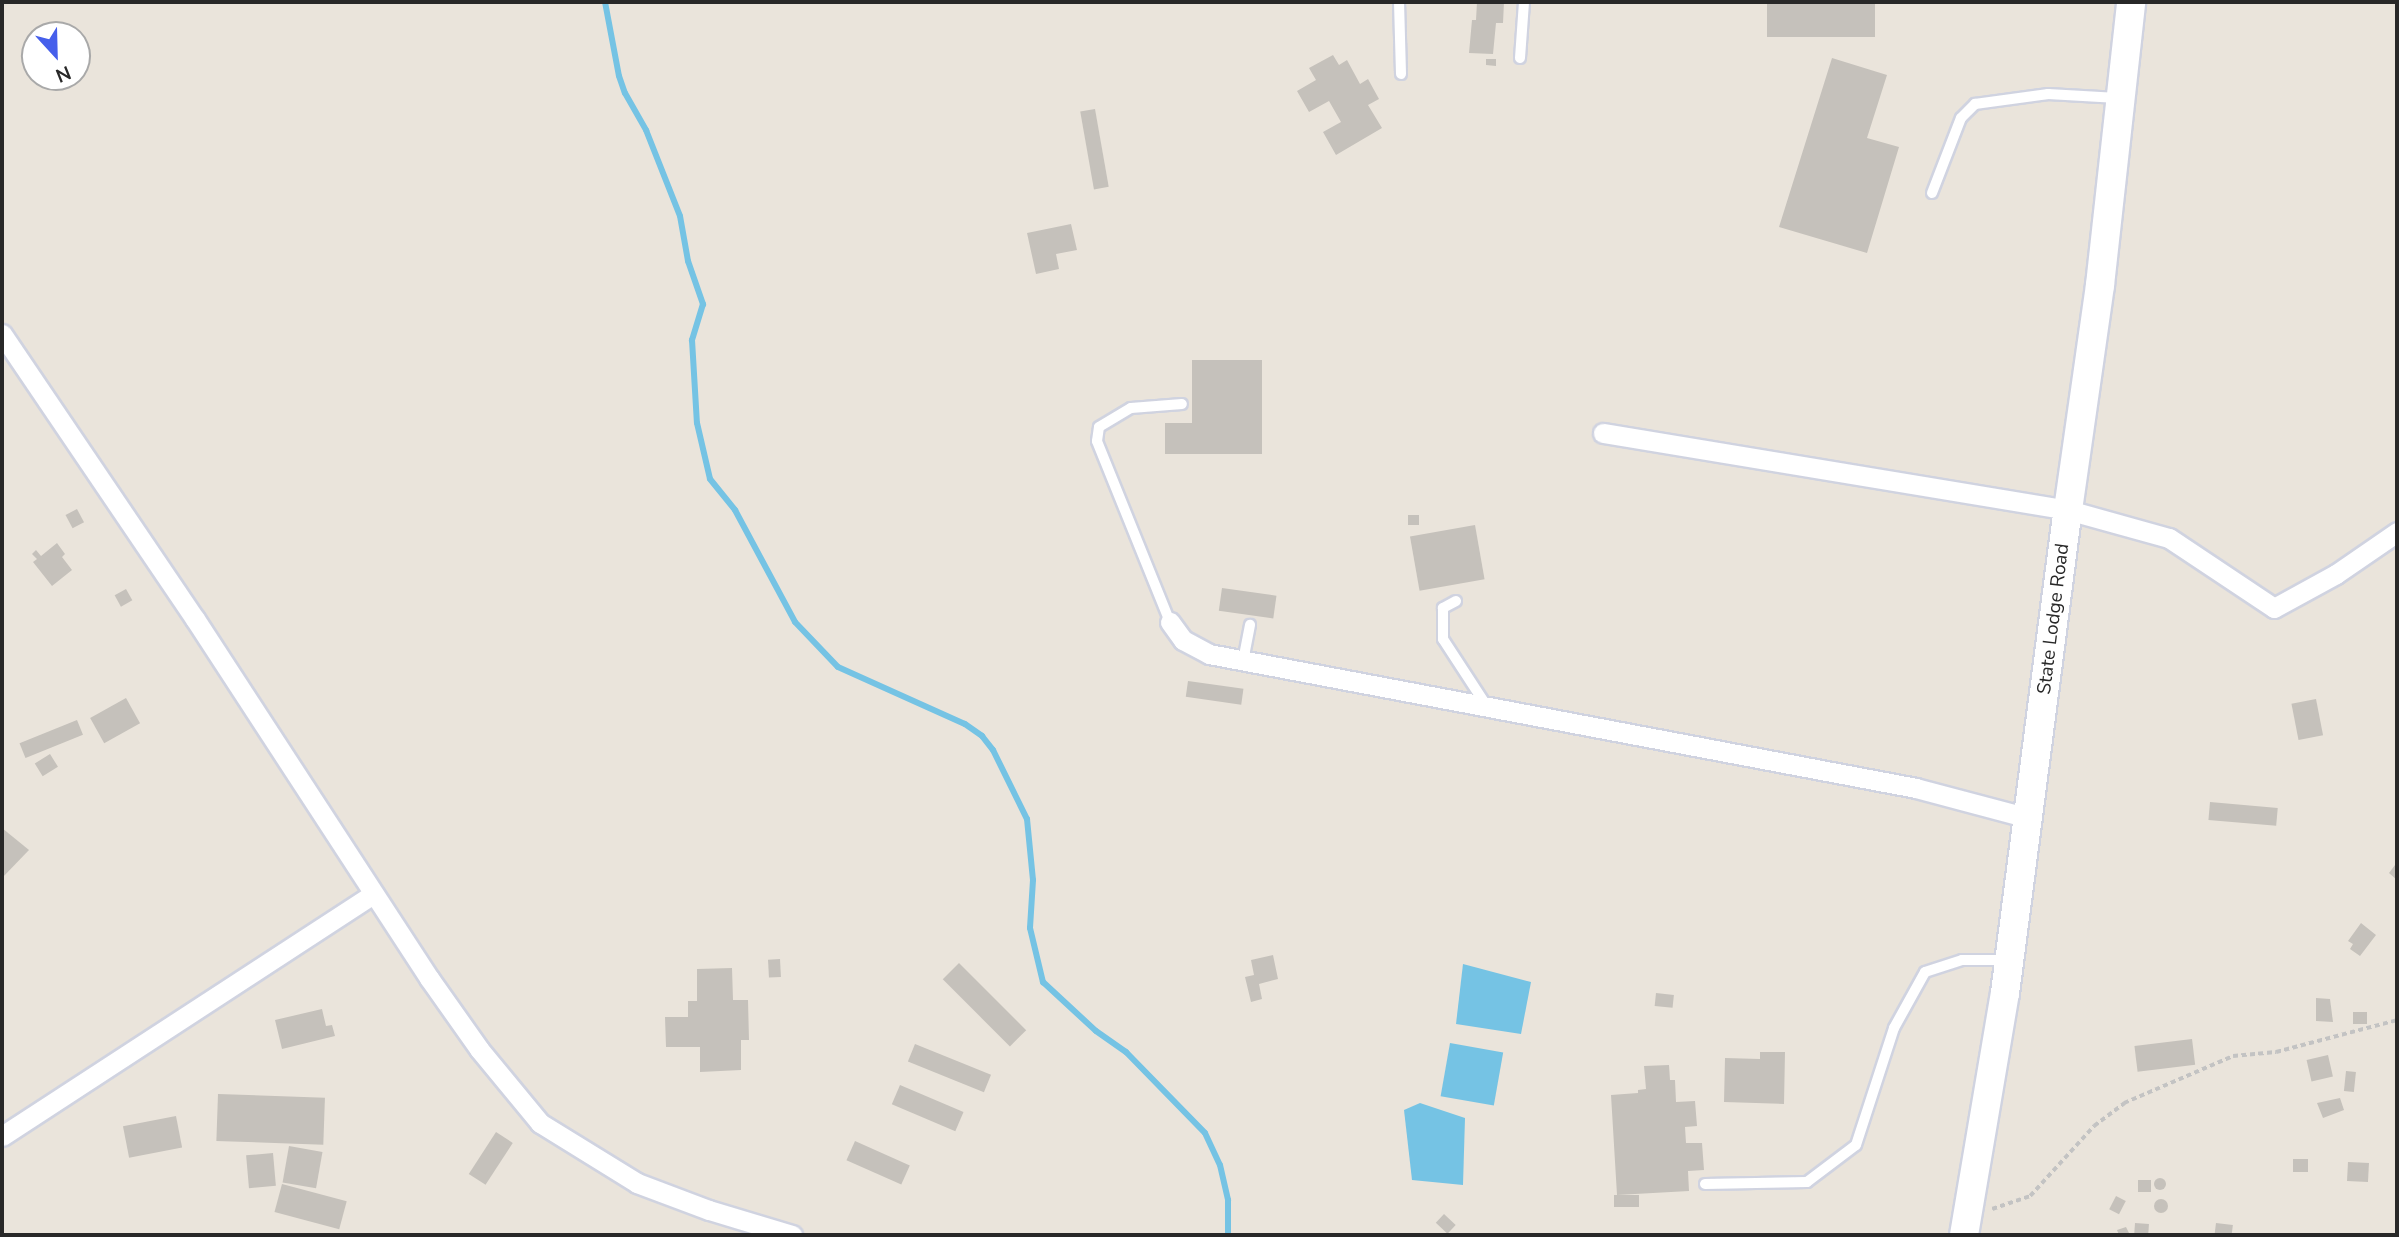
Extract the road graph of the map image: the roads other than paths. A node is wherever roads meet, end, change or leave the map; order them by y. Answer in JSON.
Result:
{"nodes":[{"id":1,"x":1399,"y":2,"type":"edge"},
{"id":2,"x":1524,"y":2,"type":"edge"},
{"id":3,"x":2131,"y":2,"type":"edge"},
{"id":4,"x":1520,"y":58,"type":"dead end"},
{"id":5,"x":1401,"y":74,"type":"dead end"},
{"id":6,"x":2122,"y":98,"type":"junction"},
{"id":7,"x":1931,"y":193,"type":"dead end"},
{"id":8,"x":2,"y":334,"type":"edge"},
{"id":9,"x":1182,"y":404,"type":"dead end"},
{"id":10,"x":1603,"y":433,"type":"dead end"},
{"id":11,"x":2068,"y":510,"type":"junction"},
{"id":12,"x":2397,"y":532,"type":"edge"},
{"id":13,"x":1456,"y":601,"type":"dead end"},
{"id":14,"x":1170,"y":622,"type":"joint"},
{"id":15,"x":1250,"y":625,"type":"dead end"},
{"id":16,"x":1242,"y":661,"type":"junction"},
{"id":17,"x":1487,"y":706,"type":"junction"},
{"id":18,"x":2029,"y":818,"type":"junction"},
{"id":19,"x":373,"y":894,"type":"junction"},
{"id":20,"x":2010,"y":960,"type":"junction"},
{"id":21,"x":2,"y":1136,"type":"edge"},
{"id":22,"x":1705,"y":1184,"type":"dead end"},
{"id":23,"x":1966,"y":1226,"type":"edge"},
{"id":24,"x":792,"y":1235,"type":"edge"}],
"edges":[{"from":1,"to":5,"type":"lane"},
{"from":2,"to":4,"type":"lane"},
{"from":3,"to":6,"type":"street","name":"State Lodge Road"},
{"from":6,"to":7,"type":"lane"},
{"from":6,"to":11,"type":"street","name":"State Lodge Road"},
{"from":8,"to":19,"type":"street"},
{"from":9,"to":14,"type":"lane"},
{"from":10,"to":11,"type":"street"},
{"from":11,"to":12,"type":"street"},
{"from":11,"to":18,"type":"street","name":"State Lodge Road"},
{"from":13,"to":17,"type":"lane"},
{"from":14,"to":16,"type":"street"},
{"from":15,"to":16,"type":"lane"},
{"from":16,"to":17,"type":"street"},
{"from":17,"to":18,"type":"street"},
{"from":18,"to":20,"type":"street","name":"State Lodge Road"},
{"from":19,"to":21,"type":"street"},
{"from":19,"to":24,"type":"street"},
{"from":20,"to":22,"type":"lane"},
{"from":20,"to":23,"type":"street","name":"State Lodge Road"}]}
